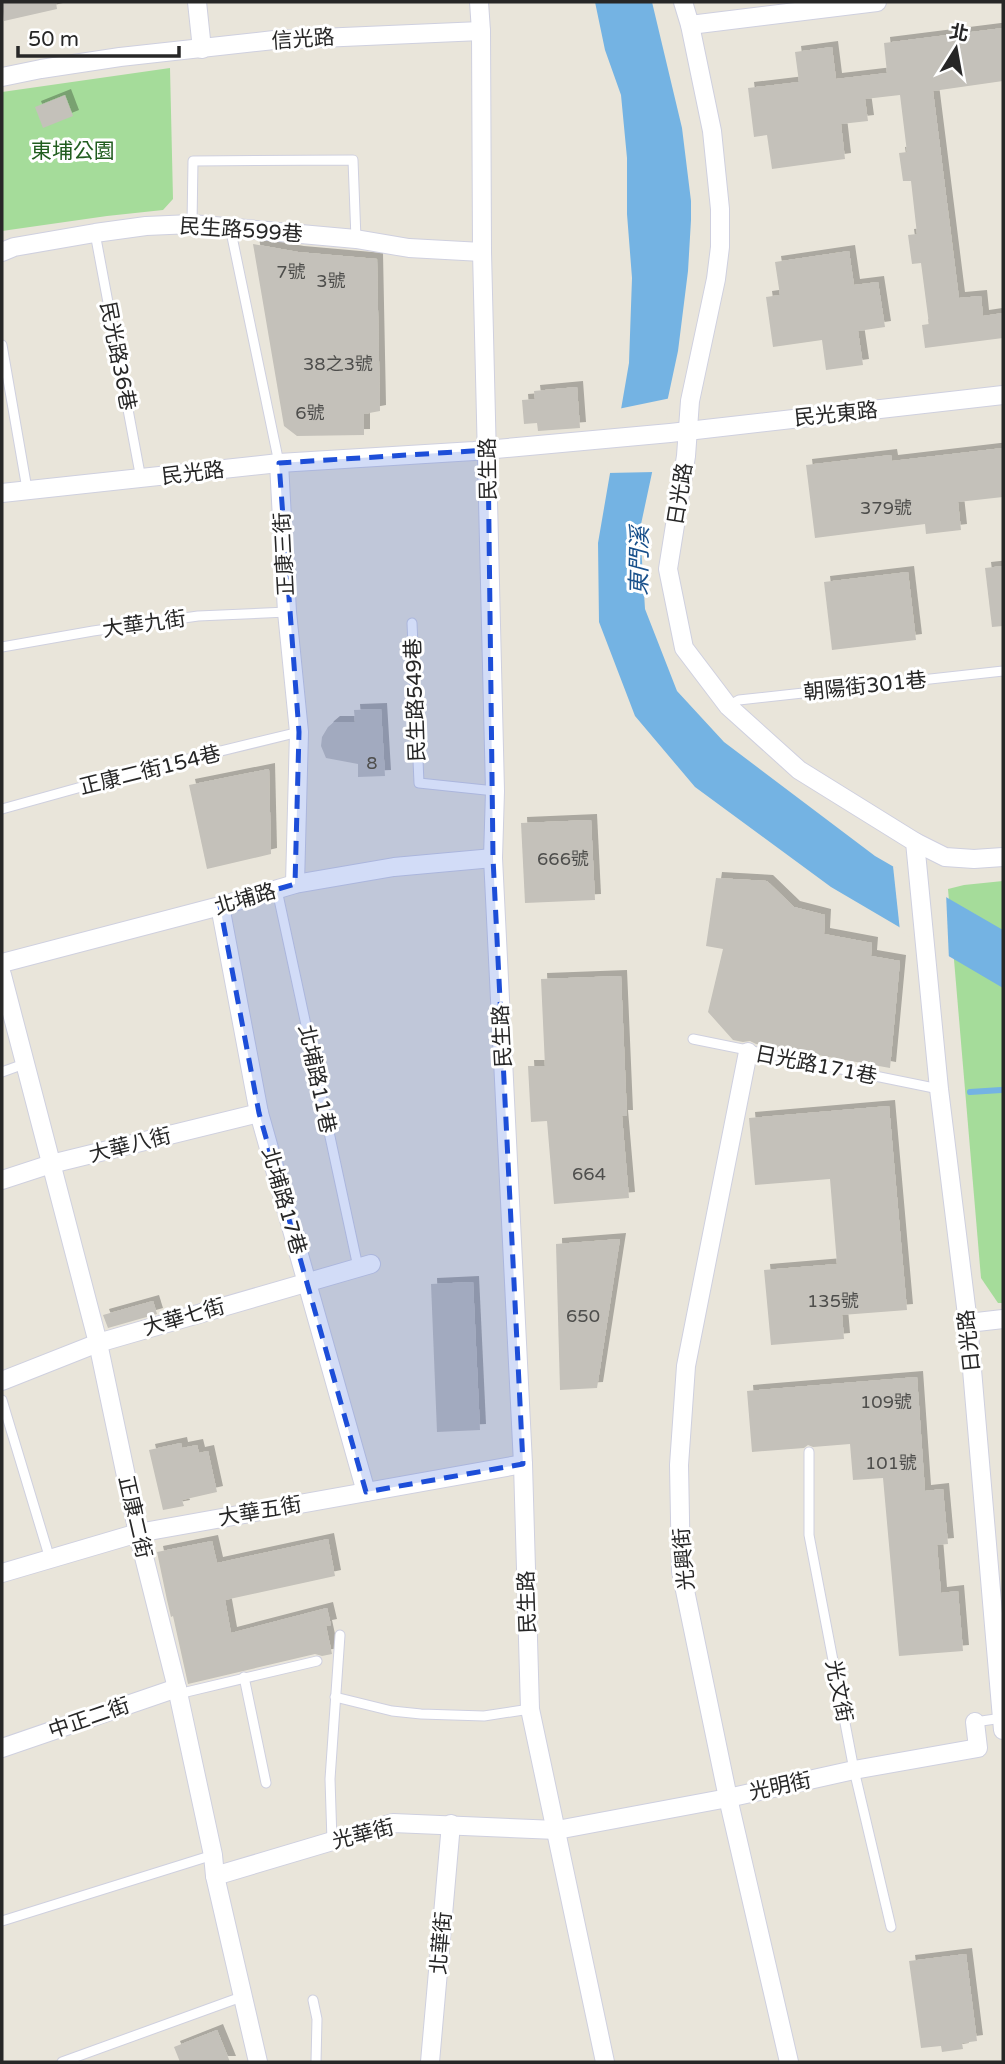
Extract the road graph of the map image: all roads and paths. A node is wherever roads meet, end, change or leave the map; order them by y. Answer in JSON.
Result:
{"nodes":[{"id":1,"x":197,"y":2,"type":"edge"},
{"id":2,"x":479,"y":2,"type":"edge"},
{"id":3,"x":683,"y":2,"type":"edge"},
{"id":4,"x":877,"y":2,"type":"edge"},
{"id":5,"x":690,"y":25,"type":"junction"},
{"id":6,"x":481,"y":31,"type":"junction"},
{"id":7,"x":202,"y":49,"type":"junction"},
{"id":8,"x":2,"y":77,"type":"edge"},
{"id":9,"x":192,"y":224,"type":"junction"},
{"id":10,"x":230,"y":228,"type":"junction"},
{"id":11,"x":95,"y":233,"type":"junction"},
{"id":12,"x":356,"y":239,"type":"junction"},
{"id":13,"x":2,"y":252,"type":"edge"},
{"id":14,"x":482,"y":252,"type":"junction"},
{"id":15,"x":2,"y":345,"type":"edge"},
{"id":16,"x":1003,"y":395,"type":"edge"},
{"id":17,"x":689,"y":430,"type":"junction"},
{"id":18,"x":488,"y":450,"type":"junction"},
{"id":19,"x":279,"y":463,"type":"junction"},
{"id":20,"x":141,"y":479,"type":"junction"},
{"id":21,"x":27,"y":489,"type":"junction"},
{"id":22,"x":2,"y":493,"type":"edge"},
{"id":23,"x":287,"y":612,"type":"junction"},
{"id":24,"x":412,"y":623,"type":"dead end"},
{"id":25,"x":2,"y":647,"type":"edge"},
{"id":26,"x":1003,"y":671,"type":"edge"},
{"id":27,"x":729,"y":706,"type":"junction"},
{"id":28,"x":299,"y":732,"type":"junction"},
{"id":29,"x":495,"y":791,"type":"junction"},
{"id":30,"x":2,"y":809,"type":"edge"},
{"id":31,"x":915,"y":842,"type":"junction"},
{"id":32,"x":1003,"y":857,"type":"edge"},
{"id":33,"x":493,"y":858,"type":"junction"},
{"id":34,"x":286,"y":887,"type":"junction"},
{"id":35,"x":220,"y":906,"type":"junction"},
{"id":36,"x":2,"y":962,"type":"edge"},
{"id":37,"x":2,"y":975,"type":"edge"},
{"id":38,"x":693,"y":1039,"type":"dead end"},
{"id":39,"x":748,"y":1052,"type":"junction"},
{"id":40,"x":24,"y":1064,"type":"junction"},
{"id":41,"x":2,"y":1072,"type":"edge"},
{"id":42,"x":939,"y":1089,"type":"junction"},
{"id":43,"x":259,"y":1113,"type":"junction"},
{"id":44,"x":51,"y":1164,"type":"junction"},
{"id":45,"x":2,"y":1180,"type":"edge"},
{"id":46,"x":364,"y":1266,"type":"joint"},
{"id":47,"x":307,"y":1281,"type":"junction"},
{"id":48,"x":1003,"y":1319,"type":"edge"},
{"id":49,"x":968,"y":1323,"type":"junction"},
{"id":50,"x":98,"y":1343,"type":"junction"},
{"id":51,"x":2,"y":1381,"type":"edge"},
{"id":52,"x":2,"y":1400,"type":"edge"},
{"id":53,"x":810,"y":1452,"type":"dead end"},
{"id":54,"x":523,"y":1464,"type":"junction"},
{"id":55,"x":366,"y":1492,"type":"junction"},
{"id":56,"x":138,"y":1533,"type":"junction"},
{"id":57,"x":50,"y":1559,"type":"junction"},
{"id":58,"x":2,"y":1573,"type":"edge"},
{"id":59,"x":340,"y":1635,"type":"dead end"},
{"id":60,"x":317,"y":1661,"type":"dead end"},
{"id":61,"x":244,"y":1677,"type":"junction"},
{"id":62,"x":177,"y":1691,"type":"junction"},
{"id":63,"x":335,"y":1697,"type":"junction"},
{"id":64,"x":530,"y":1709,"type":"junction"},
{"id":65,"x":975,"y":1722,"type":"joint"},
{"id":66,"x":1003,"y":1724,"type":"edge"},
{"id":67,"x":2,"y":1748,"type":"edge"},
{"id":68,"x":854,"y":1770,"type":"junction"},
{"id":69,"x":265,"y":1783,"type":"dead end"},
{"id":70,"x":728,"y":1798,"type":"junction"},
{"id":71,"x":451,"y":1825,"type":"junction"},
{"id":72,"x":557,"y":1830,"type":"junction"},
{"id":73,"x":332,"y":1841,"type":"junction"},
{"id":74,"x":213,"y":1855,"type":"junction"},
{"id":75,"x":215,"y":1876,"type":"junction"},
{"id":76,"x":2,"y":1921,"type":"edge"},
{"id":77,"x":891,"y":1927,"type":"dead end"},
{"id":78,"x":244,"y":1996,"type":"junction"},
{"id":79,"x":313,"y":2000,"type":"dead end"},
{"id":80,"x":62,"y":2062,"type":"edge"},
{"id":81,"x":258,"y":2062,"type":"edge"},
{"id":82,"x":316,"y":2062,"type":"edge"},
{"id":83,"x":430,"y":2062,"type":"edge"},
{"id":84,"x":605,"y":2062,"type":"edge"},
{"id":85,"x":789,"y":2062,"type":"edge"}],
"edges":[{"from":1,"to":7,"type":"street"},
{"from":2,"to":6,"type":"street","name":"民生路"},
{"from":3,"to":5,"type":"street","name":"日光路"},
{"from":4,"to":5,"type":"street"},
{"from":5,"to":17,"type":"street","name":"日光路"},
{"from":6,"to":7,"type":"street","name":"信光路"},
{"from":6,"to":14,"type":"street","name":"民生路"},
{"from":7,"to":8,"type":"street","name":"信光路"},
{"from":9,"to":10,"type":"street","name":"民生路599巷"},
{"from":9,"to":11,"type":"street","name":"民生路599巷"},
{"from":9,"to":12,"type":"lane"},
{"from":10,"to":12,"type":"street","name":"民生路599巷"},
{"from":10,"to":19,"type":"lane","name":"正康三街"},
{"from":11,"to":13,"type":"street","name":"民生路599巷"},
{"from":11,"to":20,"type":"lane","name":"民光路36巷"},
{"from":12,"to":14,"type":"street","name":"民生路599巷"},
{"from":14,"to":18,"type":"street","name":"民生路"},
{"from":15,"to":21,"type":"lane"},
{"from":16,"to":17,"type":"street","name":"民光東路"},
{"from":17,"to":18,"type":"street","name":"民光東路"},
{"from":17,"to":27,"type":"street","name":"日光路"},
{"from":18,"to":19,"type":"street","name":"民光路"},
{"from":18,"to":29,"type":"street","name":"民生路"},
{"from":19,"to":20,"type":"street","name":"民光路"},
{"from":19,"to":23,"type":"street","name":"正康三街"},
{"from":20,"to":21,"type":"street","name":"民光路"},
{"from":21,"to":22,"type":"street","name":"民光路"},
{"from":23,"to":25,"type":"lane","name":"大華九街"},
{"from":23,"to":28,"type":"street","name":"正康三街"},
{"from":24,"to":29,"type":"lane","name":"民生路549巷"},
{"from":26,"to":27,"type":"lane","name":"朝陽街301巷"},
{"from":27,"to":31,"type":"street","name":"日光路"},
{"from":28,"to":30,"type":"lane","name":"正康二街154巷"},
{"from":28,"to":34,"type":"street","name":"正康三街"},
{"from":29,"to":33,"type":"street","name":"民生路"},
{"from":31,"to":32,"type":"street","name":"日光路"},
{"from":31,"to":42,"type":"street","name":"日光路"},
{"from":33,"to":34,"type":"street","name":"北埔路"},
{"from":33,"to":54,"type":"street","name":"民生路"},
{"from":34,"to":35,"type":"street","name":"北埔路"},
{"from":34,"to":46,"type":"lane","name":"北埔路11巷"},
{"from":35,"to":36,"type":"street","name":"北埔路"},
{"from":35,"to":43,"type":"street","name":"北埔路17巷"},
{"from":37,"to":40,"type":"street","name":"正康二街"},
{"from":38,"to":39,"type":"lane","name":"日光路171巷"},
{"from":39,"to":42,"type":"lane","name":"日光路171巷"},
{"from":39,"to":70,"type":"street","name":"光興街"},
{"from":40,"to":41,"type":"lane"},
{"from":40,"to":44,"type":"street","name":"正康二街"},
{"from":42,"to":49,"type":"street","name":"日光路"},
{"from":43,"to":44,"type":"street","name":"大華八街"},
{"from":43,"to":47,"type":"street","name":"北埔路17巷"},
{"from":44,"to":45,"type":"street","name":"大華八街"},
{"from":44,"to":50,"type":"street","name":"正康二街"},
{"from":46,"to":47,"type":"street","name":"大華七街"},
{"from":47,"to":50,"type":"street","name":"大華七街"},
{"from":47,"to":55,"type":"street","name":"北埔路17巷"},
{"from":48,"to":49,"type":"street"},
{"from":49,"to":66,"type":"street","name":"日光路"},
{"from":50,"to":51,"type":"street","name":"大華七街"},
{"from":50,"to":56,"type":"street","name":"正康二街"},
{"from":52,"to":57,"type":"lane"},
{"from":53,"to":68,"type":"lane","name":"光文街"},
{"from":54,"to":55,"type":"street","name":"大華五街"},
{"from":54,"to":64,"type":"street","name":"民生路"},
{"from":55,"to":56,"type":"street","name":"大華五街"},
{"from":56,"to":57,"type":"street","name":"大華五街"},
{"from":56,"to":62,"type":"street","name":"正康二街"},
{"from":57,"to":58,"type":"street","name":"大華五街"},
{"from":59,"to":63,"type":"lane"},
{"from":60,"to":61,"type":"lane"},
{"from":61,"to":62,"type":"lane"},
{"from":61,"to":69,"type":"lane"},
{"from":62,"to":67,"type":"street","name":"中正二街"},
{"from":62,"to":74,"type":"street","name":"正康二街"},
{"from":63,"to":64,"type":"lane"},
{"from":63,"to":73,"type":"lane"},
{"from":64,"to":72,"type":"street","name":"民生路"},
{"from":65,"to":66,"type":"lane"},
{"from":65,"to":68,"type":"street","name":"光明街"},
{"from":68,"to":70,"type":"street","name":"光明街"},
{"from":68,"to":77,"type":"lane","name":"光文街"},
{"from":70,"to":72,"type":"street","name":"光明街"},
{"from":70,"to":85,"type":"street","name":"光興街"},
{"from":71,"to":72,"type":"street","name":"光華街"},
{"from":71,"to":73,"type":"street","name":"光華街"},
{"from":71,"to":83,"type":"street","name":"北華街"},
{"from":72,"to":84,"type":"street","name":"民生路"},
{"from":73,"to":75,"type":"street","name":"光華街"},
{"from":74,"to":75,"type":"street","name":"正康二街"},
{"from":74,"to":76,"type":"lane"},
{"from":75,"to":78,"type":"street","name":"正康二街"},
{"from":78,"to":80,"type":"lane"},
{"from":78,"to":81,"type":"street","name":"正康二街"},
{"from":79,"to":82,"type":"lane"}]}
